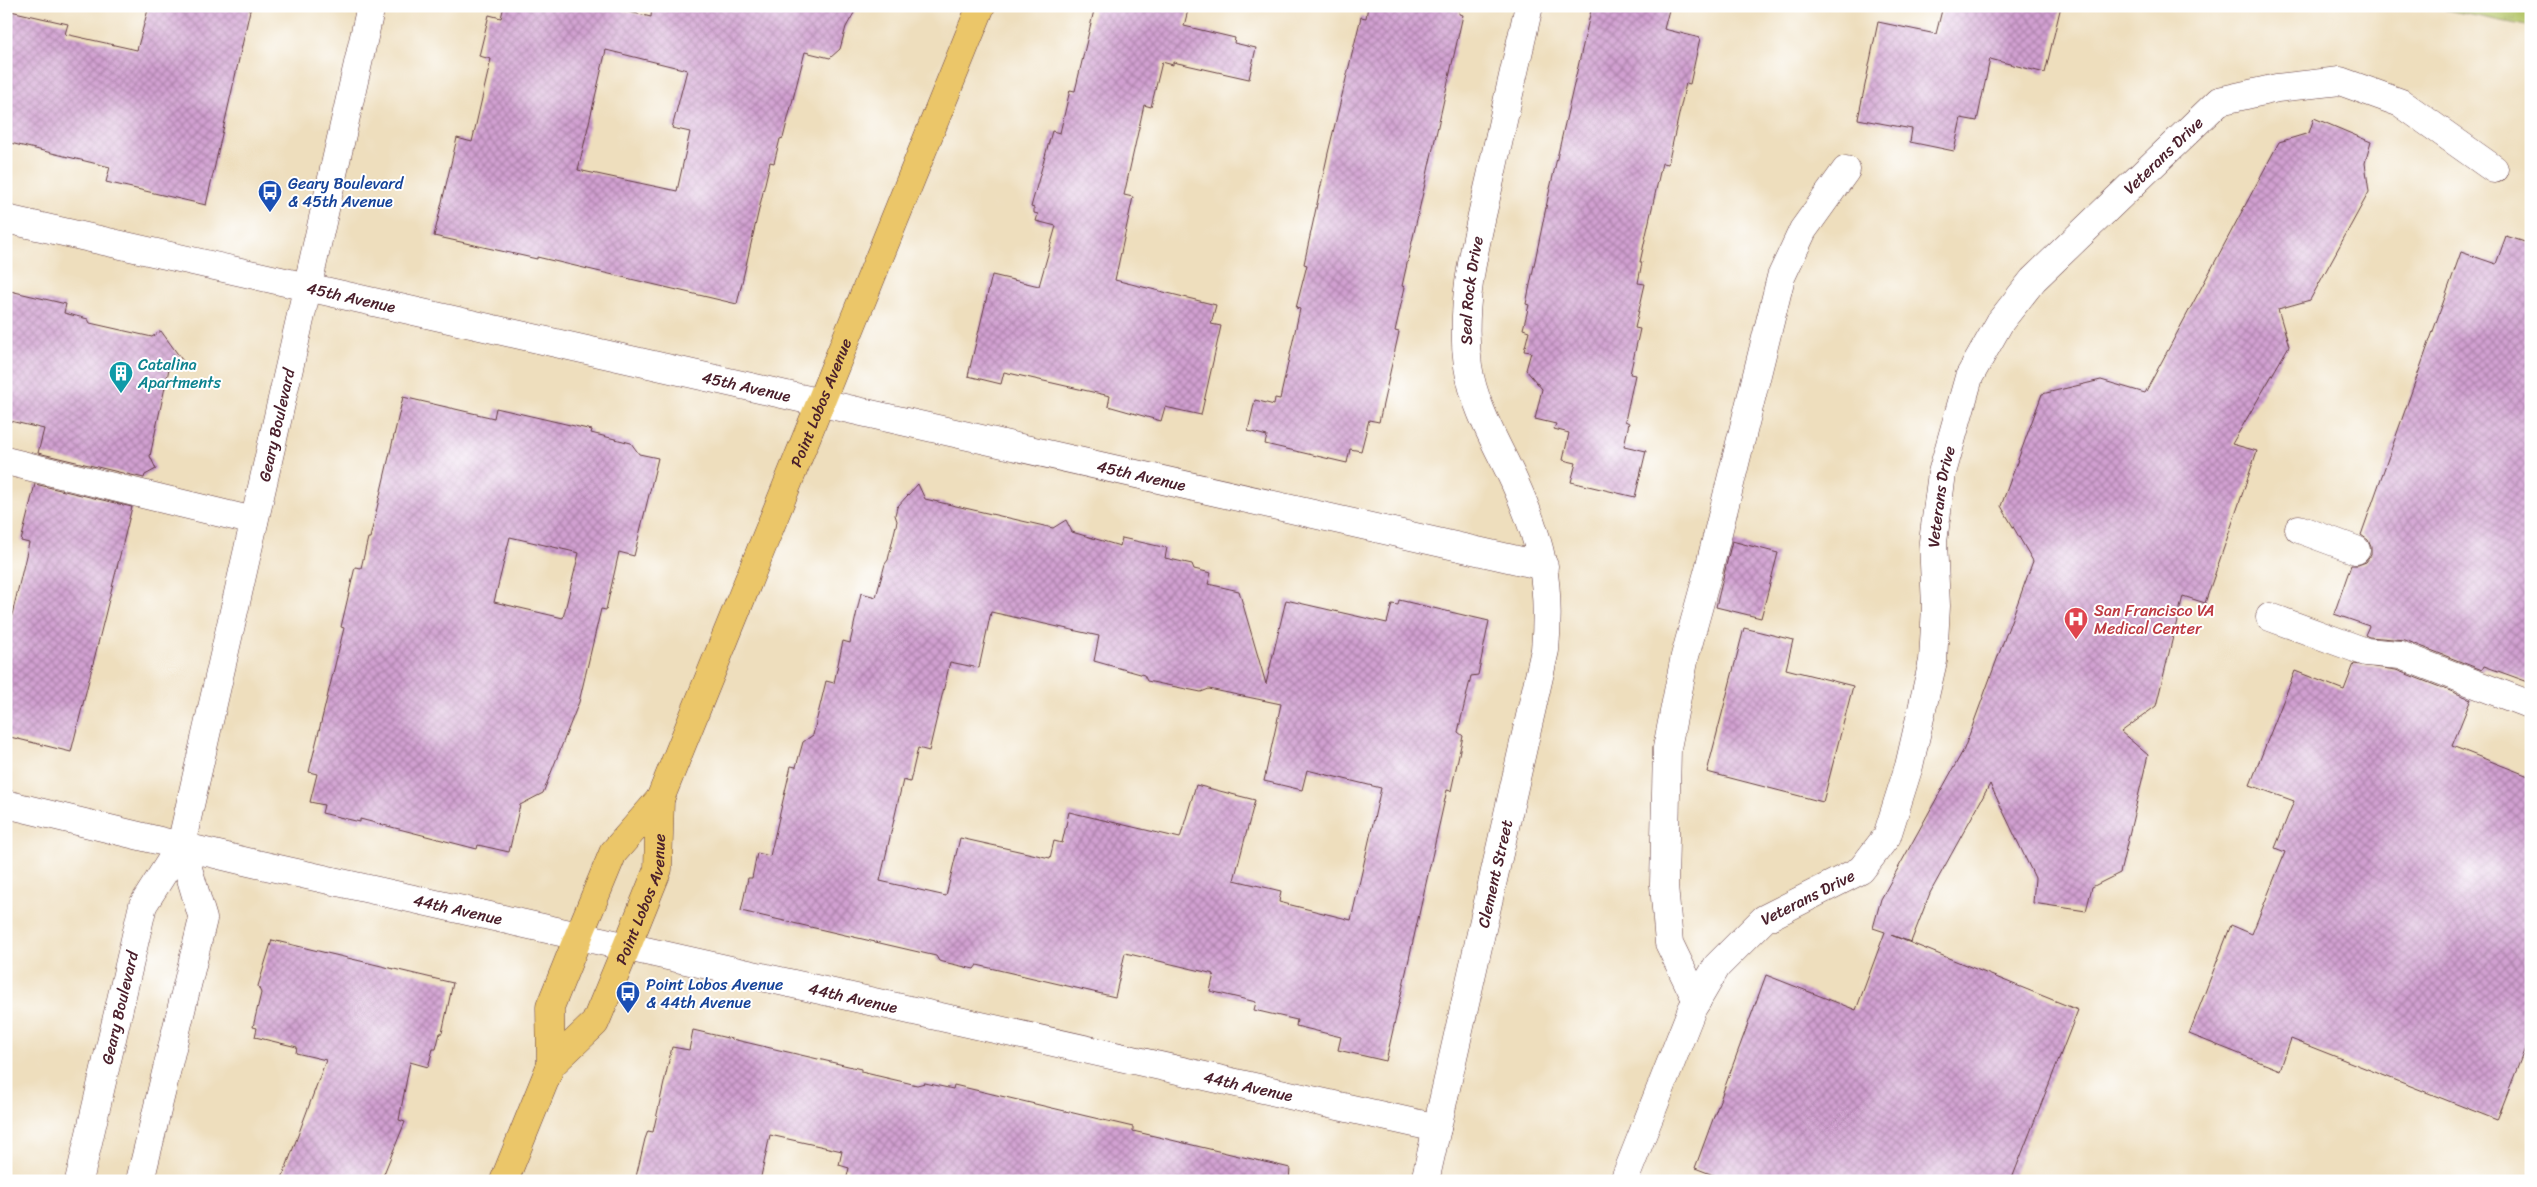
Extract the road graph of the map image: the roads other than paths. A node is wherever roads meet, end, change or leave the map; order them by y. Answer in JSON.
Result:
{"nodes":[{"id":1,"x":371,"y":6,"type":"edge"},
{"id":2,"x":982,"y":6,"type":"edge"},
{"id":3,"x":1529,"y":6,"type":"edge"},
{"id":4,"x":2494,"y":169,"type":"dead end"},
{"id":5,"x":1846,"y":170,"type":"dead end"},
{"id":6,"x":6,"y":219,"type":"edge"},
{"id":7,"x":307,"y":287,"type":"junction"},
{"id":8,"x":822,"y":403,"type":"junction"},
{"id":9,"x":6,"y":461,"type":"edge"},
{"id":10,"x":254,"y":521,"type":"junction"},
{"id":11,"x":2299,"y":529,"type":"dead end"},
{"id":12,"x":2356,"y":550,"type":"dead end"},
{"id":13,"x":1544,"y":566,"type":"junction"},
{"id":14,"x":2270,"y":617,"type":"dead end"},
{"id":15,"x":2528,"y":704,"type":"dead end"},
{"id":16,"x":660,"y":799,"type":"junction"},
{"id":17,"x":6,"y":804,"type":"edge"},
{"id":18,"x":181,"y":845,"type":"junction"},
{"id":19,"x":579,"y":935,"type":"junction"},
{"id":20,"x":627,"y":946,"type":"junction"},
{"id":21,"x":1697,"y":1001,"type":"junction"},
{"id":22,"x":551,"y":1065,"type":"junction"},
{"id":23,"x":1437,"y":1128,"type":"junction"},
{"id":24,"x":79,"y":1181,"type":"edge"},
{"id":25,"x":140,"y":1181,"type":"edge"},
{"id":26,"x":504,"y":1181,"type":"edge"},
{"id":27,"x":1425,"y":1181,"type":"edge"},
{"id":28,"x":1624,"y":1181,"type":"edge"}],
"edges":[{"from":1,"to":7,"type":"street","name":"Geary Boulevard"},
{"from":2,"to":8,"type":"main road","name":"Point Lobos Avenue"},
{"from":3,"to":13,"type":"street","name":"Seal Rock Drive"},
{"from":4,"to":21,"type":"street","name":"Veterans Drive"},
{"from":5,"to":21,"type":"street"},
{"from":6,"to":7,"type":"street","name":"45th Avenue"},
{"from":7,"to":8,"type":"street","name":"45th Avenue"},
{"from":7,"to":10,"type":"street","name":"Geary Boulevard"},
{"from":8,"to":13,"type":"street","name":"45th Avenue"},
{"from":8,"to":16,"type":"main road","name":"Point Lobos Avenue"},
{"from":9,"to":10,"type":"street"},
{"from":10,"to":18,"type":"street","name":"Geary Boulevard"},
{"from":11,"to":12,"type":"street"},
{"from":13,"to":23,"type":"street","name":"Clement Street"},
{"from":14,"to":15,"type":"street"},
{"from":16,"to":19,"type":"main road","name":"Point Lobos Avenue"},
{"from":16,"to":20,"type":"main road","name":"Point Lobos Avenue"},
{"from":17,"to":18,"type":"street","name":"44th Avenue"},
{"from":18,"to":19,"type":"street","name":"44th Avenue"},
{"from":18,"to":24,"type":"street","name":"Geary Boulevard"},
{"from":18,"to":25,"type":"street","name":"Geary Boulevard"},
{"from":19,"to":20,"type":"street","name":"44th Avenue"},
{"from":19,"to":22,"type":"main road","name":"Point Lobos Avenue"},
{"from":20,"to":22,"type":"main road","name":"Point Lobos Avenue"},
{"from":20,"to":23,"type":"street","name":"44th Avenue"},
{"from":21,"to":28,"type":"street","name":"Veterans Drive"},
{"from":22,"to":26,"type":"main road","name":"Point Lobos Avenue"},
{"from":23,"to":27,"type":"street","name":"Clement Street"}]}
